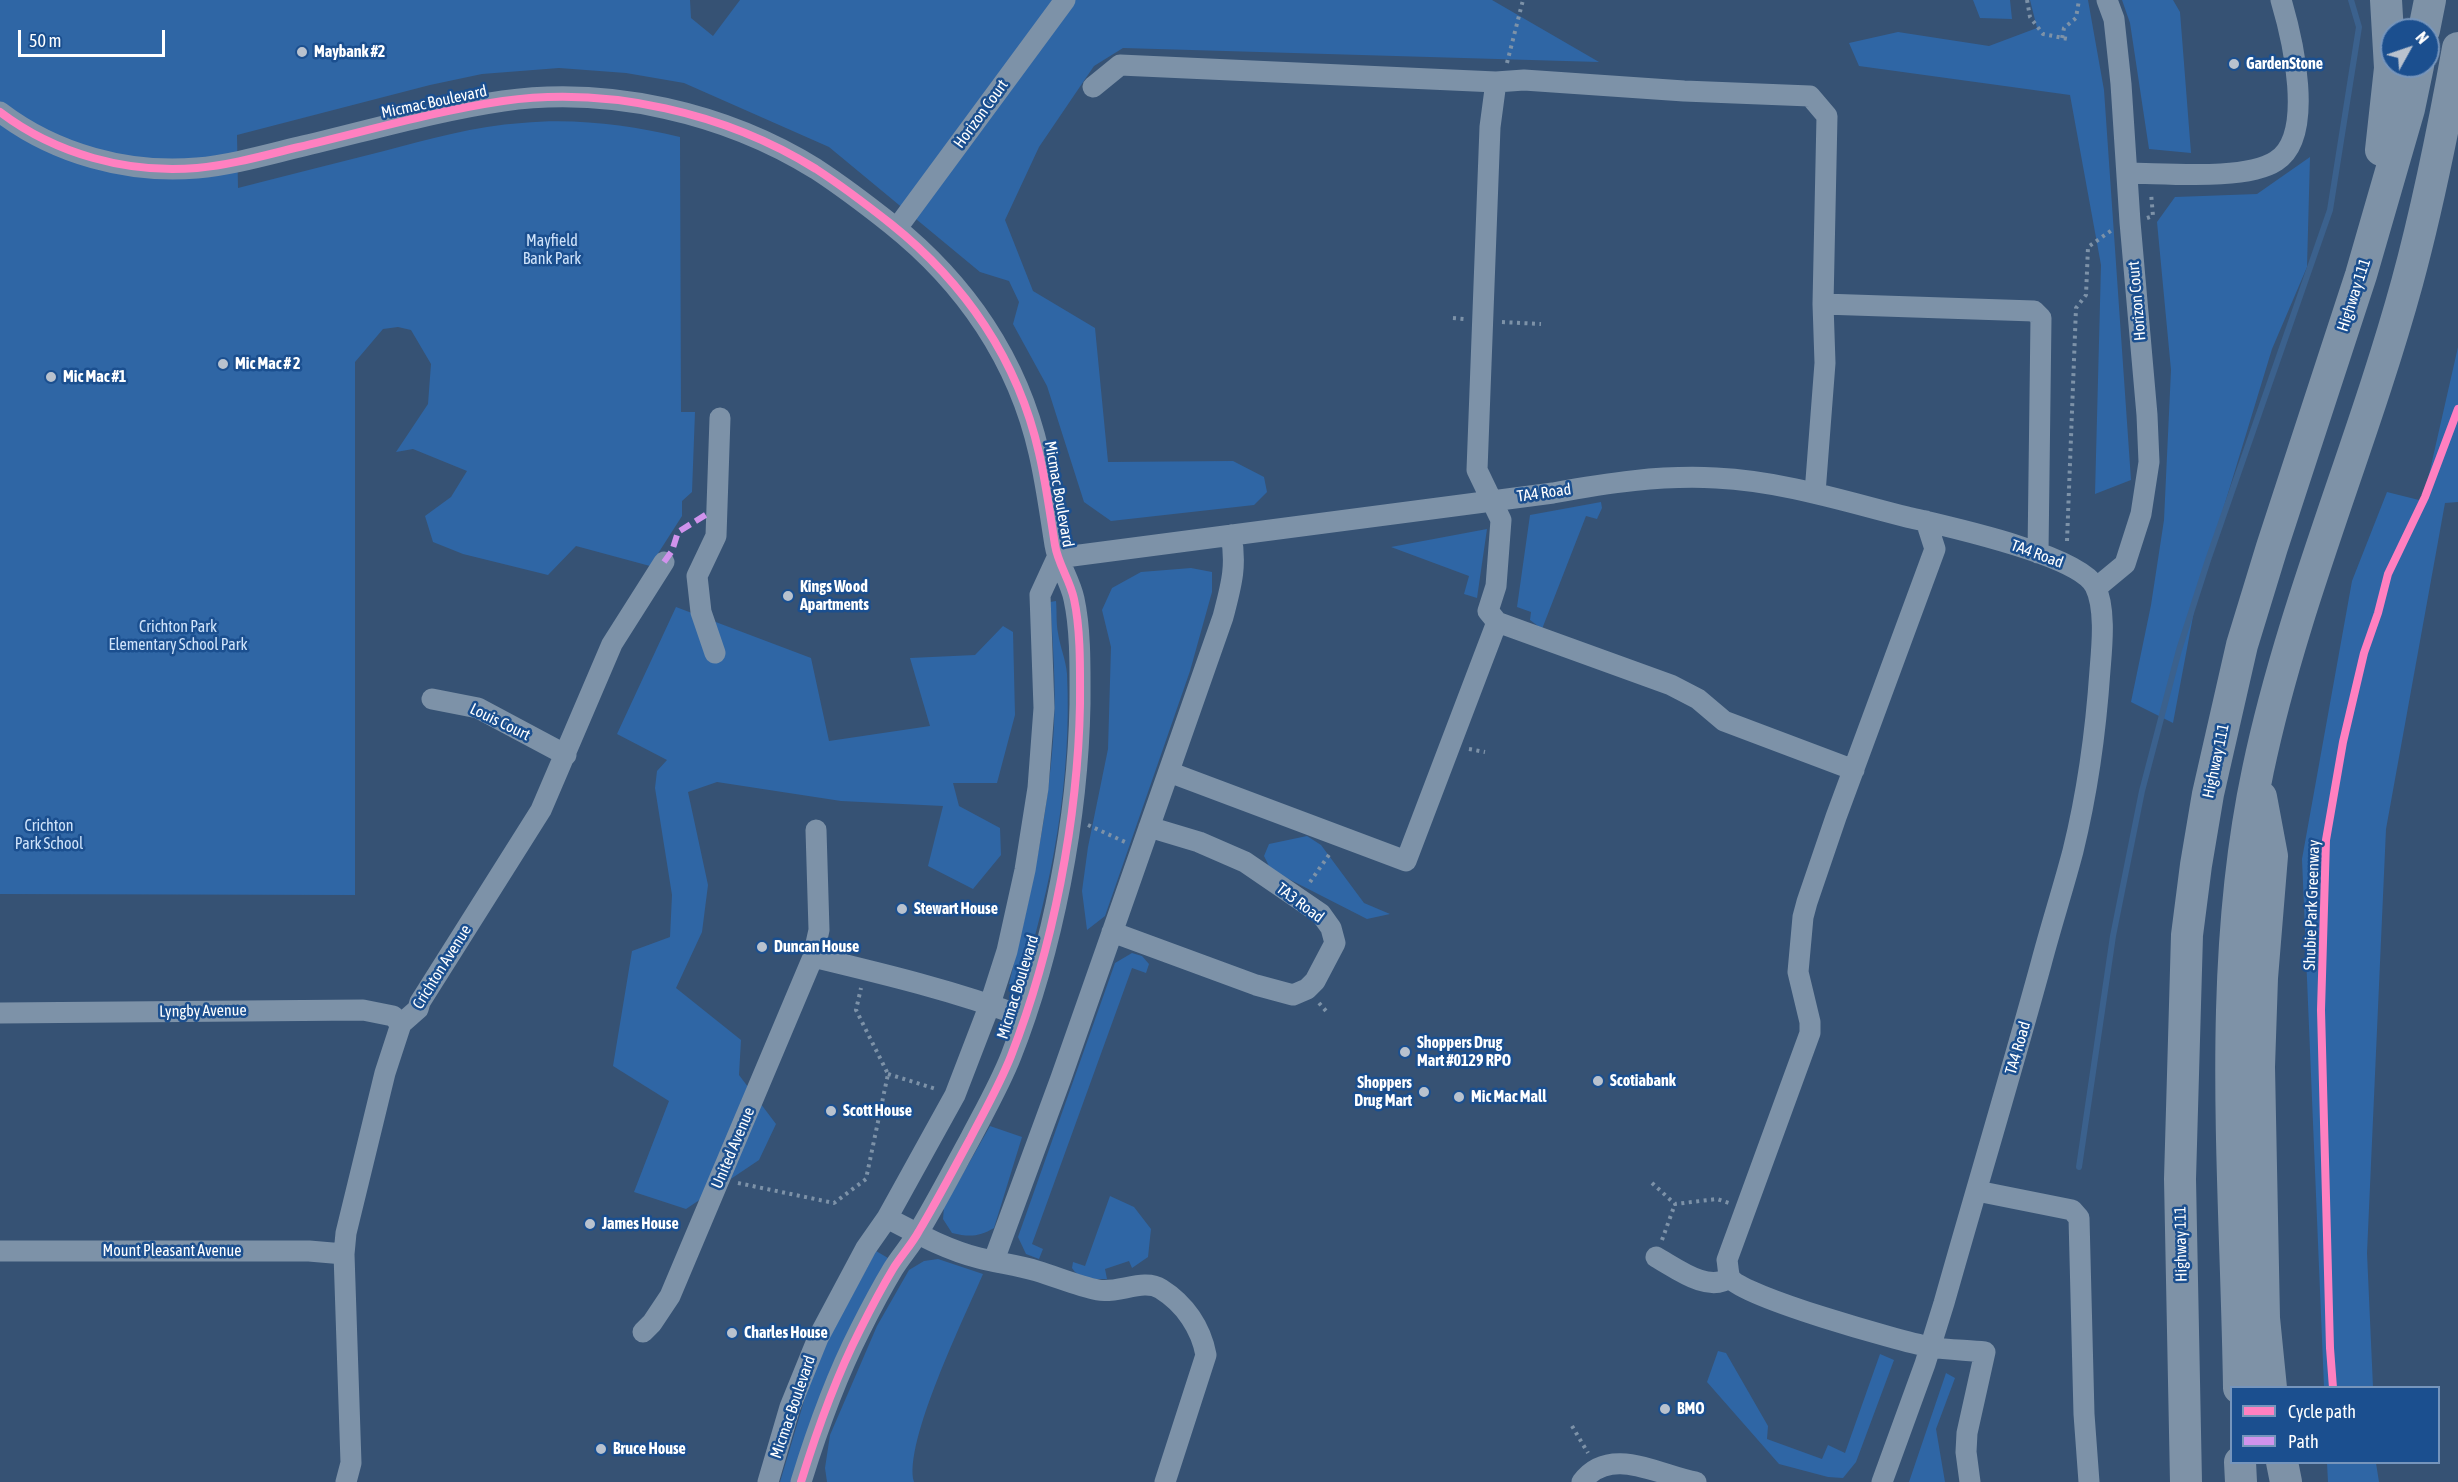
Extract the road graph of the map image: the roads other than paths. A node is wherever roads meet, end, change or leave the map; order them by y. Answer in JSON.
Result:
{"nodes":[{"id":1,"x":1065,"y":0,"type":"edge"},
{"id":2,"x":2107,"y":0,"type":"edge"},
{"id":3,"x":2281,"y":0,"type":"edge"},
{"id":4,"x":2386,"y":0,"type":"edge"},
{"id":5,"x":2430,"y":0,"type":"edge"},
{"id":6,"x":2426,"y":18,"type":"edge"},
{"id":7,"x":2458,"y":48,"type":"edge"},
{"id":8,"x":2415,"y":78,"type":"edge"},
{"id":9,"x":1496,"y":82,"type":"junction"},
{"id":10,"x":1093,"y":87,"type":"dead end"},
{"id":11,"x":0,"y":112,"type":"edge"},
{"id":12,"x":2458,"y":156,"type":"edge"},
{"id":13,"x":2127,"y":173,"type":"junction"},
{"id":14,"x":897,"y":228,"type":"junction"},
{"id":15,"x":2361,"y":275,"type":"junction"},
{"id":16,"x":2407,"y":283,"type":"junction"},
{"id":17,"x":1823,"y":303,"type":"junction"},
{"id":18,"x":720,"y":418,"type":"dead end"},
{"id":19,"x":1815,"y":492,"type":"junction"},
{"id":20,"x":1492,"y":500,"type":"junction"},
{"id":21,"x":1926,"y":521,"type":"junction"},
{"id":22,"x":1231,"y":535,"type":"junction"},
{"id":23,"x":2038,"y":554,"type":"junction"},
{"id":24,"x":1057,"y":558,"type":"junction"},
{"id":25,"x":664,"y":562,"type":"dead end"},
{"id":26,"x":2096,"y":588,"type":"junction"},
{"id":27,"x":1497,"y":622,"type":"junction"},
{"id":28,"x":716,"y":653,"type":"dead end"},
{"id":29,"x":432,"y":699,"type":"dead end"},
{"id":30,"x":566,"y":755,"type":"junction"},
{"id":31,"x":1854,"y":770,"type":"junction"},
{"id":32,"x":1168,"y":772,"type":"junction"},
{"id":33,"x":2257,"y":773,"type":"junction"},
{"id":34,"x":1149,"y":826,"type":"junction"},
{"id":35,"x":816,"y":830,"type":"dead end"},
{"id":36,"x":1113,"y":932,"type":"junction"},
{"id":37,"x":813,"y":957,"type":"junction"},
{"id":38,"x":990,"y":1004,"type":"junction"},
{"id":39,"x":0,"y":1013,"type":"edge"},
{"id":40,"x":1023,"y":1017,"type":"junction"},
{"id":41,"x":401,"y":1024,"type":"junction"},
{"id":42,"x":2182,"y":1070,"type":"junction"},
{"id":43,"x":1977,"y":1191,"type":"junction"},
{"id":44,"x":887,"y":1218,"type":"junction"},
{"id":45,"x":918,"y":1234,"type":"junction"},
{"id":46,"x":0,"y":1251,"type":"edge"},
{"id":47,"x":344,"y":1254,"type":"junction"},
{"id":48,"x":1656,"y":1257,"type":"road end"},
{"id":49,"x":994,"y":1260,"type":"junction"},
{"id":50,"x":1730,"y":1277,"type":"junction"},
{"id":51,"x":643,"y":1332,"type":"dead end"},
{"id":52,"x":1931,"y":1347,"type":"junction"},
{"id":53,"x":2239,"y":1386,"type":"edge"},
{"id":54,"x":2271,"y":1386,"type":"edge"},
{"id":55,"x":816,"y":1437,"type":"junction"},
{"id":56,"x":2240,"y":1464,"type":"edge"},
{"id":57,"x":2282,"y":1464,"type":"edge"},
{"id":58,"x":349,"y":1481,"type":"edge"},
{"id":59,"x":768,"y":1482,"type":"edge"},
{"id":60,"x":801,"y":1482,"type":"edge"},
{"id":61,"x":818,"y":1482,"type":"edge"},
{"id":62,"x":1165,"y":1482,"type":"edge"},
{"id":63,"x":1582,"y":1482,"type":"edge"},
{"id":64,"x":1696,"y":1482,"type":"edge"},
{"id":65,"x":1882,"y":1482,"type":"edge"},
{"id":66,"x":1970,"y":1482,"type":"edge"},
{"id":67,"x":2089,"y":1482,"type":"edge"},
{"id":68,"x":2166,"y":1482,"type":"edge"},
{"id":69,"x":2186,"y":1482,"type":"edge"},
{"id":70,"x":2241,"y":1482,"type":"edge"},
{"id":71,"x":2286,"y":1482,"type":"edge"}],
"edges":[{"from":1,"to":14,"type":"street","name":"Horizon Court"},
{"from":2,"to":13,"type":"street","name":"Horizon Court"},
{"from":3,"to":13,"type":"street"},
{"from":4,"to":15,"type":"highway"},
{"from":5,"to":6,"type":"highway"},
{"from":7,"to":16,"type":"highway"},
{"from":8,"to":15,"type":"highway","name":"Highway 111"},
{"from":9,"to":10,"type":"street"},
{"from":9,"to":17,"type":"street"},
{"from":9,"to":20,"type":"street"},
{"from":11,"to":14,"type":"street","name":"Micmac Boulevard"},
{"from":12,"to":16,"type":"highway"},
{"from":13,"to":26,"type":"street","name":"Horizon Court"},
{"from":14,"to":24,"type":"street","name":"Micmac Boulevard"},
{"from":15,"to":42,"type":"highway","name":"Highway 111"},
{"from":16,"to":33,"type":"highway"},
{"from":17,"to":19,"type":"street"},
{"from":17,"to":23,"type":"street"},
{"from":18,"to":28,"type":"street"},
{"from":19,"to":20,"type":"street","name":"TA4 Road"},
{"from":19,"to":21,"type":"street","name":"TA4 Road"},
{"from":20,"to":22,"type":"street","name":"TA4 Road"},
{"from":20,"to":27,"type":"street"},
{"from":21,"to":23,"type":"street","name":"TA4 Road"},
{"from":21,"to":31,"type":"street"},
{"from":22,"to":24,"type":"street","name":"TA4 Road"},
{"from":22,"to":32,"type":"street"},
{"from":23,"to":26,"type":"street","name":"TA4 Road"},
{"from":24,"to":38,"type":"street","name":"Micmac Boulevard"},
{"from":24,"to":40,"type":"street","name":"Micmac Boulevard"},
{"from":25,"to":30,"type":"street","name":"Crichton Avenue"},
{"from":26,"to":43,"type":"street","name":"TA4 Road"},
{"from":27,"to":31,"type":"street"},
{"from":27,"to":32,"type":"street"},
{"from":29,"to":30,"type":"street","name":"Louis Court"},
{"from":30,"to":41,"type":"street","name":"Crichton Avenue"},
{"from":31,"to":50,"type":"street"},
{"from":32,"to":34,"type":"street"},
{"from":33,"to":53,"type":"highway"},
{"from":33,"to":54,"type":"highway"},
{"from":34,"to":36,"type":"street"},
{"from":34,"to":36,"type":"street","name":"TA3 Road"},
{"from":35,"to":37,"type":"street","name":"United Avenue"},
{"from":36,"to":49,"type":"street"},
{"from":37,"to":38,"type":"street"},
{"from":37,"to":51,"type":"street","name":"United Avenue"},
{"from":38,"to":40,"type":"street"},
{"from":38,"to":44,"type":"street","name":"Micmac Boulevard"},
{"from":39,"to":41,"type":"street","name":"Lyngby Avenue"},
{"from":40,"to":45,"type":"street","name":"Micmac Boulevard"},
{"from":41,"to":47,"type":"street","name":"Crichton Avenue"},
{"from":42,"to":68,"type":"highway"},
{"from":42,"to":69,"type":"highway","name":"Highway 111"},
{"from":43,"to":52,"type":"street","name":"TA4 Road"},
{"from":43,"to":67,"type":"street"},
{"from":44,"to":45,"type":"street"},
{"from":44,"to":59,"type":"street","name":"Micmac Boulevard"},
{"from":45,"to":49,"type":"street"},
{"from":45,"to":55,"type":"street","name":"Micmac Boulevard"},
{"from":46,"to":47,"type":"street","name":"Mount Pleasant Avenue"},
{"from":47,"to":58,"type":"street","name":"Crichton Avenue"},
{"from":48,"to":50,"type":"street"},
{"from":49,"to":62,"type":"street"},
{"from":50,"to":52,"type":"street"},
{"from":52,"to":65,"type":"street","name":"TA4 Road"},
{"from":52,"to":66,"type":"street"},
{"from":55,"to":60,"type":"street","name":"Micmac Boulevard"},
{"from":55,"to":61,"type":"street"},
{"from":56,"to":70,"type":"highway"},
{"from":57,"to":71,"type":"highway"},
{"from":63,"to":64,"type":"street"}]}
